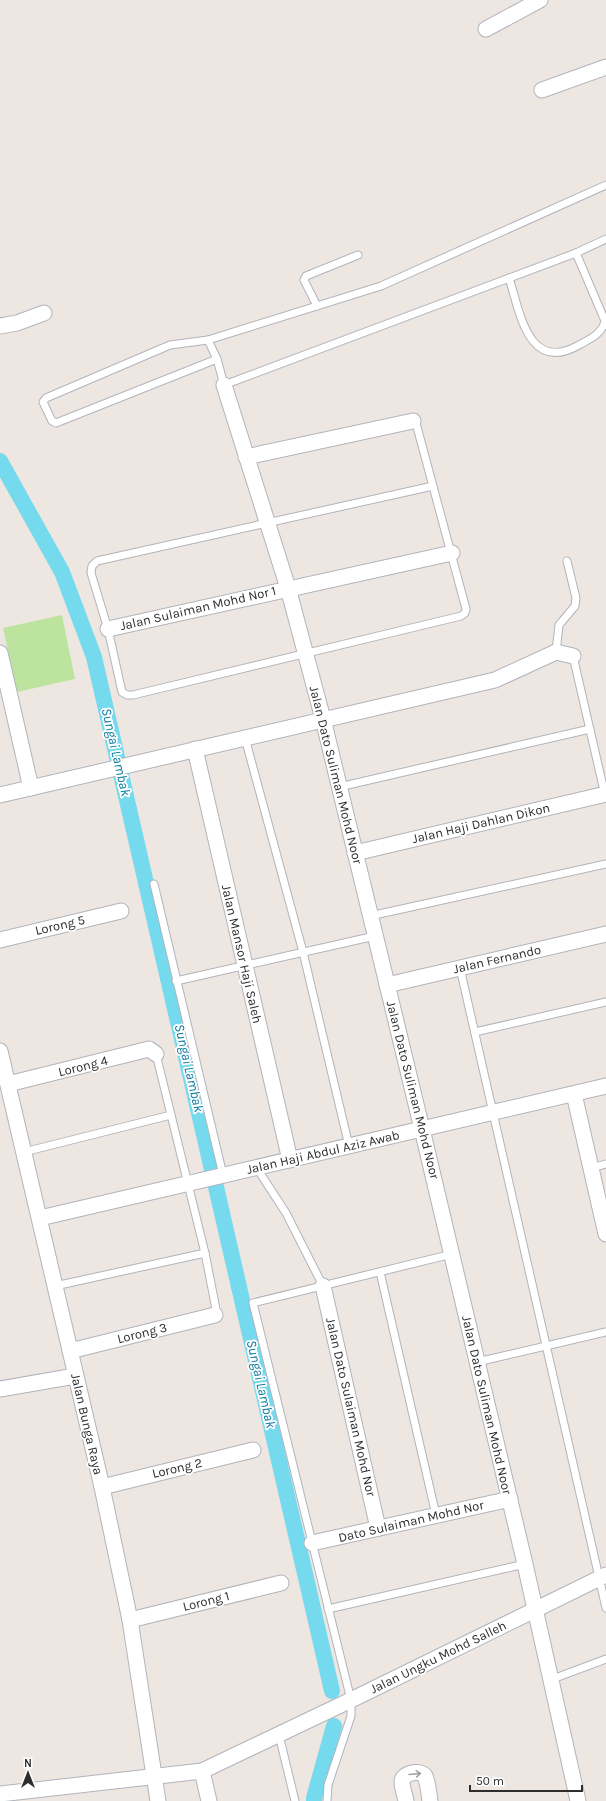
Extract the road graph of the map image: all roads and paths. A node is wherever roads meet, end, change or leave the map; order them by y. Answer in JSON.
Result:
{"nodes":[{"id":1,"x":540,"y":0,"type":"edge"},
{"id":2,"x":486,"y":29,"type":"dead end"},
{"id":3,"x":606,"y":67,"type":"edge"},
{"id":4,"x":542,"y":90,"type":"dead end"},
{"id":5,"x":606,"y":185,"type":"edge"},
{"id":6,"x":606,"y":239,"type":"edge"},
{"id":7,"x":576,"y":253,"type":"junction"},
{"id":8,"x":358,"y":255,"type":"dead end"},
{"id":9,"x":509,"y":278,"type":"junction"},
{"id":10,"x":317,"y":306,"type":"junction"},
{"id":11,"x":44,"y":313,"type":"dead end"},
{"id":12,"x":0,"y":326,"type":"edge"},
{"id":13,"x":208,"y":340,"type":"junction"},
{"id":14,"x":217,"y":360,"type":"junction"},
{"id":15,"x":224,"y":385,"type":"junction"},
{"id":16,"x":413,"y":421,"type":"joint"},
{"id":17,"x":246,"y":457,"type":"junction"},
{"id":18,"x":433,"y":486,"type":"junction"},
{"id":19,"x":268,"y":524,"type":"junction"},
{"id":20,"x":452,"y":554,"type":"junction"},
{"id":21,"x":567,"y":561,"type":"dead end"},
{"id":22,"x":288,"y":588,"type":"junction"},
{"id":23,"x":108,"y":629,"type":"junction"},
{"id":24,"x":556,"y":652,"type":"junction"},
{"id":25,"x":0,"y":653,"type":"edge"},
{"id":26,"x":305,"y":654,"type":"junction"},
{"id":27,"x":573,"y":656,"type":"joint"},
{"id":28,"x":323,"y":719,"type":"junction"},
{"id":29,"x":590,"y":729,"type":"junction"},
{"id":30,"x":245,"y":737,"type":"junction"},
{"id":31,"x":194,"y":749,"type":"junction"},
{"id":32,"x":339,"y":787,"type":"junction"},
{"id":33,"x":31,"y":788,"type":"junction"},
{"id":34,"x":0,"y":795,"type":"edge"},
{"id":35,"x":606,"y":796,"type":"edge"},
{"id":36,"x":355,"y":853,"type":"junction"},
{"id":37,"x":606,"y":864,"type":"edge"},
{"id":38,"x":154,"y":884,"type":"dead end"},
{"id":39,"x":121,"y":911,"type":"dead end"},
{"id":40,"x":370,"y":916,"type":"junction"},
{"id":41,"x":606,"y":934,"type":"edge"},
{"id":42,"x":376,"y":936,"type":"junction"},
{"id":43,"x":0,"y":940,"type":"edge"},
{"id":44,"x":303,"y":952,"type":"junction"},
{"id":45,"x":245,"y":965,"type":"junction"},
{"id":46,"x":460,"y":968,"type":"junction"},
{"id":47,"x":176,"y":981,"type":"junction"},
{"id":48,"x":387,"y":985,"type":"junction"},
{"id":49,"x":606,"y":1002,"type":"edge"},
{"id":50,"x":475,"y":1032,"type":"junction"},
{"id":51,"x":0,"y":1051,"type":"edge"},
{"id":52,"x":156,"y":1054,"type":"joint"},
{"id":53,"x":8,"y":1084,"type":"junction"},
{"id":54,"x":606,"y":1086,"type":"edge"},
{"id":55,"x":574,"y":1094,"type":"junction"},
{"id":56,"x":493,"y":1112,"type":"junction"},
{"id":57,"x":171,"y":1115,"type":"junction"},
{"id":58,"x":422,"y":1129,"type":"junction"},
{"id":59,"x":349,"y":1146,"type":"junction"},
{"id":60,"x":24,"y":1152,"type":"junction"},
{"id":61,"x":290,"y":1160,"type":"junction"},
{"id":62,"x":606,"y":1164,"type":"edge"},
{"id":63,"x":256,"y":1167,"type":"junction"},
{"id":64,"x":591,"y":1168,"type":"junction"},
{"id":65,"x":215,"y":1177,"type":"junction"},
{"id":66,"x":188,"y":1183,"type":"junction"},
{"id":67,"x":40,"y":1218,"type":"junction"},
{"id":68,"x":606,"y":1234,"type":"edge"},
{"id":69,"x":204,"y":1253,"type":"junction"},
{"id":70,"x":452,"y":1254,"type":"junction"},
{"id":71,"x":380,"y":1272,"type":"junction"},
{"id":72,"x":55,"y":1286,"type":"junction"},
{"id":73,"x":323,"y":1286,"type":"junction"},
{"id":74,"x":215,"y":1315,"type":"joint"},
{"id":75,"x":606,"y":1332,"type":"edge"},
{"id":76,"x":545,"y":1346,"type":"junction"},
{"id":77,"x":70,"y":1352,"type":"junction"},
{"id":78,"x":477,"y":1362,"type":"junction"},
{"id":79,"x":75,"y":1376,"type":"junction"},
{"id":80,"x":0,"y":1389,"type":"edge"},
{"id":81,"x":253,"y":1450,"type":"dead end"},
{"id":82,"x":102,"y":1486,"type":"junction"},
{"id":83,"x":510,"y":1499,"type":"junction"},
{"id":84,"x":436,"y":1515,"type":"junction"},
{"id":85,"x":378,"y":1528,"type":"junction"},
{"id":86,"x":312,"y":1544,"type":"junction"},
{"id":87,"x":525,"y":1564,"type":"junction"},
{"id":88,"x":602,"y":1576,"type":"edge"},
{"id":89,"x":281,"y":1583,"type":"dead end"},
{"id":90,"x":606,"y":1608,"type":"edge"},
{"id":91,"x":328,"y":1609,"type":"junction"},
{"id":92,"x":534,"y":1609,"type":"junction"},
{"id":93,"x":130,"y":1620,"type":"junction"},
{"id":94,"x":606,"y":1659,"type":"edge"},
{"id":95,"x":550,"y":1680,"type":"junction"},
{"id":96,"x":347,"y":1702,"type":"junction"},
{"id":97,"x":279,"y":1735,"type":"junction"},
{"id":98,"x":202,"y":1771,"type":"junction"},
{"id":99,"x":155,"y":1776,"type":"junction"},
{"id":100,"x":0,"y":1794,"type":"edge"},
{"id":101,"x":158,"y":1801,"type":"edge"},
{"id":102,"x":209,"y":1801,"type":"edge"},
{"id":103,"x":295,"y":1801,"type":"edge"},
{"id":104,"x":327,"y":1801,"type":"edge"},
{"id":105,"x":406,"y":1801,"type":"edge"},
{"id":106,"x":430,"y":1801,"type":"edge"},
{"id":107,"x":578,"y":1801,"type":"edge"}],
"edges":[{"from":1,"to":2,"type":"street"},
{"from":3,"to":4,"type":"street"},
{"from":5,"to":10,"type":"lane"},
{"from":6,"to":7,"type":"lane"},
{"from":7,"to":9,"type":"lane"},
{"from":7,"to":9,"type":"lane"},
{"from":8,"to":10,"type":"lane"},
{"from":9,"to":15,"type":"lane"},
{"from":10,"to":13,"type":"lane"},
{"from":11,"to":12,"type":"street"},
{"from":13,"to":14,"type":"lane"},
{"from":13,"to":14,"type":"lane"},
{"from":14,"to":15,"type":"lane"},
{"from":15,"to":17,"type":"street","name":"Jalan Dato Suliman Mohd Noor"},
{"from":16,"to":17,"type":"street"},
{"from":16,"to":18,"type":"lane"},
{"from":17,"to":19,"type":"street","name":"Jalan Dato Suliman Mohd Noor"},
{"from":18,"to":19,"type":"lane"},
{"from":18,"to":20,"type":"lane"},
{"from":19,"to":22,"type":"street","name":"Jalan Dato Suliman Mohd Noor"},
{"from":19,"to":23,"type":"lane"},
{"from":20,"to":22,"type":"street","name":"Jalan Sulaiman Mohd Nor 1"},
{"from":20,"to":26,"type":"lane"},
{"from":21,"to":24,"type":"lane"},
{"from":22,"to":23,"type":"street","name":"Jalan Sulaiman Mohd Nor 1"},
{"from":22,"to":26,"type":"street","name":"Jalan Dato Suliman Mohd Noor"},
{"from":23,"to":26,"type":"lane"},
{"from":24,"to":27,"type":"street"},
{"from":24,"to":28,"type":"street"},
{"from":25,"to":33,"type":"street"},
{"from":26,"to":28,"type":"street","name":"Jalan Dato Suliman Mohd Noor"},
{"from":27,"to":29,"type":"lane"},
{"from":28,"to":30,"type":"street"},
{"from":28,"to":32,"type":"street","name":"Jalan Dato Suliman Mohd Noor"},
{"from":29,"to":32,"type":"lane"},
{"from":29,"to":35,"type":"lane"},
{"from":30,"to":31,"type":"street"},
{"from":30,"to":44,"type":"lane"},
{"from":31,"to":33,"type":"street"},
{"from":31,"to":45,"type":"street","name":"Jalan Mansor Haji Saleh"},
{"from":32,"to":36,"type":"street","name":"Jalan Dato Suliman Mohd Noor"},
{"from":33,"to":34,"type":"street"},
{"from":35,"to":36,"type":"street","name":"Jalan Haji Dahlan Dikon"},
{"from":36,"to":40,"type":"street","name":"Jalan Dato Suliman Mohd Noor"},
{"from":37,"to":40,"type":"lane"},
{"from":38,"to":47,"type":"lane"},
{"from":39,"to":43,"type":"street","name":"Lorong 5"},
{"from":40,"to":42,"type":"street","name":"Jalan Dato Suliman Mohd Noor"},
{"from":41,"to":46,"type":"street","name":"Jalan Fernando"},
{"from":42,"to":44,"type":"lane"},
{"from":42,"to":48,"type":"street","name":"Jalan Dato Suliman Mohd Noor"},
{"from":44,"to":45,"type":"lane"},
{"from":44,"to":59,"type":"lane"},
{"from":45,"to":47,"type":"lane"},
{"from":45,"to":61,"type":"street","name":"Jalan Mansor Haji Saleh"},
{"from":46,"to":48,"type":"street","name":"Jalan Fernando"},
{"from":46,"to":50,"type":"lane"},
{"from":47,"to":65,"type":"lane"},
{"from":48,"to":58,"type":"street","name":"Jalan Dato Suliman Mohd Noor"},
{"from":49,"to":50,"type":"lane"},
{"from":50,"to":56,"type":"lane"},
{"from":51,"to":53,"type":"street","name":"Jalan Bunga Raya"},
{"from":52,"to":53,"type":"street","name":"Lorong 4"},
{"from":52,"to":57,"type":"lane"},
{"from":53,"to":60,"type":"street","name":"Jalan Bunga Raya"},
{"from":54,"to":55,"type":"street","name":"Jalan Haji Abdul Aziz Awab"},
{"from":55,"to":56,"type":"street","name":"Jalan Haji Abdul Aziz Awab"},
{"from":55,"to":64,"type":"street"},
{"from":56,"to":58,"type":"street","name":"Jalan Haji Abdul Aziz Awab"},
{"from":56,"to":76,"type":"lane"},
{"from":57,"to":60,"type":"lane"},
{"from":57,"to":66,"type":"lane"},
{"from":58,"to":59,"type":"street","name":"Jalan Haji Abdul Aziz Awab"},
{"from":58,"to":70,"type":"street","name":"Jalan Dato Suliman Mohd Noor"},
{"from":59,"to":61,"type":"street","name":"Jalan Haji Abdul Aziz Awab"},
{"from":60,"to":67,"type":"street","name":"Jalan Bunga Raya"},
{"from":61,"to":63,"type":"street","name":"Jalan Haji Abdul Aziz Awab"},
{"from":62,"to":64,"type":"lane"},
{"from":63,"to":65,"type":"street","name":"Jalan Haji Abdul Aziz Awab"},
{"from":63,"to":73,"type":"lane"},
{"from":64,"to":68,"type":"street"},
{"from":65,"to":66,"type":"street","name":"Jalan Haji Abdul Aziz Awab"},
{"from":66,"to":67,"type":"street","name":"Jalan Haji Abdul Aziz Awab"},
{"from":66,"to":69,"type":"lane"},
{"from":67,"to":72,"type":"street","name":"Jalan Bunga Raya"},
{"from":69,"to":72,"type":"lane"},
{"from":69,"to":74,"type":"lane"},
{"from":70,"to":71,"type":"lane"},
{"from":70,"to":78,"type":"street","name":"Jalan Dato Suliman Mohd Noor"},
{"from":71,"to":73,"type":"lane"},
{"from":71,"to":84,"type":"lane"},
{"from":72,"to":77,"type":"street","name":"Jalan Bunga Raya"},
{"from":73,"to":85,"type":"street","name":"Jalan Dato Sulaiman Mohd Nor"},
{"from":73,"to":86,"type":"lane"},
{"from":74,"to":77,"type":"street","name":"Lorong 3"},
{"from":75,"to":76,"type":"lane"},
{"from":76,"to":78,"type":"lane"},
{"from":76,"to":88,"type":"lane"},
{"from":77,"to":79,"type":"street","name":"Jalan Bunga Raya"},
{"from":78,"to":83,"type":"street","name":"Jalan Dato Suliman Mohd Noor"},
{"from":79,"to":80,"type":"street"},
{"from":79,"to":82,"type":"street","name":"Jalan Bunga Raya"},
{"from":81,"to":82,"type":"street","name":"Lorong 2"},
{"from":82,"to":93,"type":"street","name":"Jalan Bunga Raya"},
{"from":83,"to":84,"type":"street","name":"Dato Sulaiman Mohd Nor"},
{"from":83,"to":87,"type":"street","name":"Jalan Dato Suliman Mohd Noor"},
{"from":84,"to":85,"type":"street","name":"Dato Sulaiman Mohd Nor"},
{"from":85,"to":86,"type":"street","name":"Dato Sulaiman Mohd Nor"},
{"from":86,"to":91,"type":"lane"},
{"from":87,"to":91,"type":"lane"},
{"from":87,"to":92,"type":"street","name":"Jalan Dato Suliman Mohd Noor"},
{"from":88,"to":90,"type":"lane"},
{"from":88,"to":92,"type":"street","name":"Jalan Ungku Mohd Salleh"},
{"from":89,"to":93,"type":"street","name":"Lorong 1"},
{"from":91,"to":96,"type":"lane"},
{"from":92,"to":95,"type":"street","name":"Jalan Dato Suliman Mohd Noor"},
{"from":92,"to":96,"type":"street","name":"Jalan Ungku Mohd Salleh"},
{"from":93,"to":99,"type":"street","name":"Jalan Bunga Raya"},
{"from":94,"to":95,"type":"lane"},
{"from":95,"to":107,"type":"street","name":"Jalan Dato Suliman Mohd Noor"},
{"from":96,"to":97,"type":"street","name":"Jalan Ungku Mohd Salleh"},
{"from":96,"to":104,"type":"lane"},
{"from":97,"to":98,"type":"street","name":"Jalan Ungku Mohd Salleh"},
{"from":97,"to":103,"type":"lane"},
{"from":98,"to":99,"type":"street","name":"Jalan Ungku Mohd Salleh"},
{"from":98,"to":102,"type":"street"},
{"from":99,"to":100,"type":"street","name":"Jalan Ungku Mohd Salleh"},
{"from":99,"to":101,"type":"street","name":"Jalan Bunga Raya"},
{"from":105,"to":106,"type":"street","one_way":true}]}
